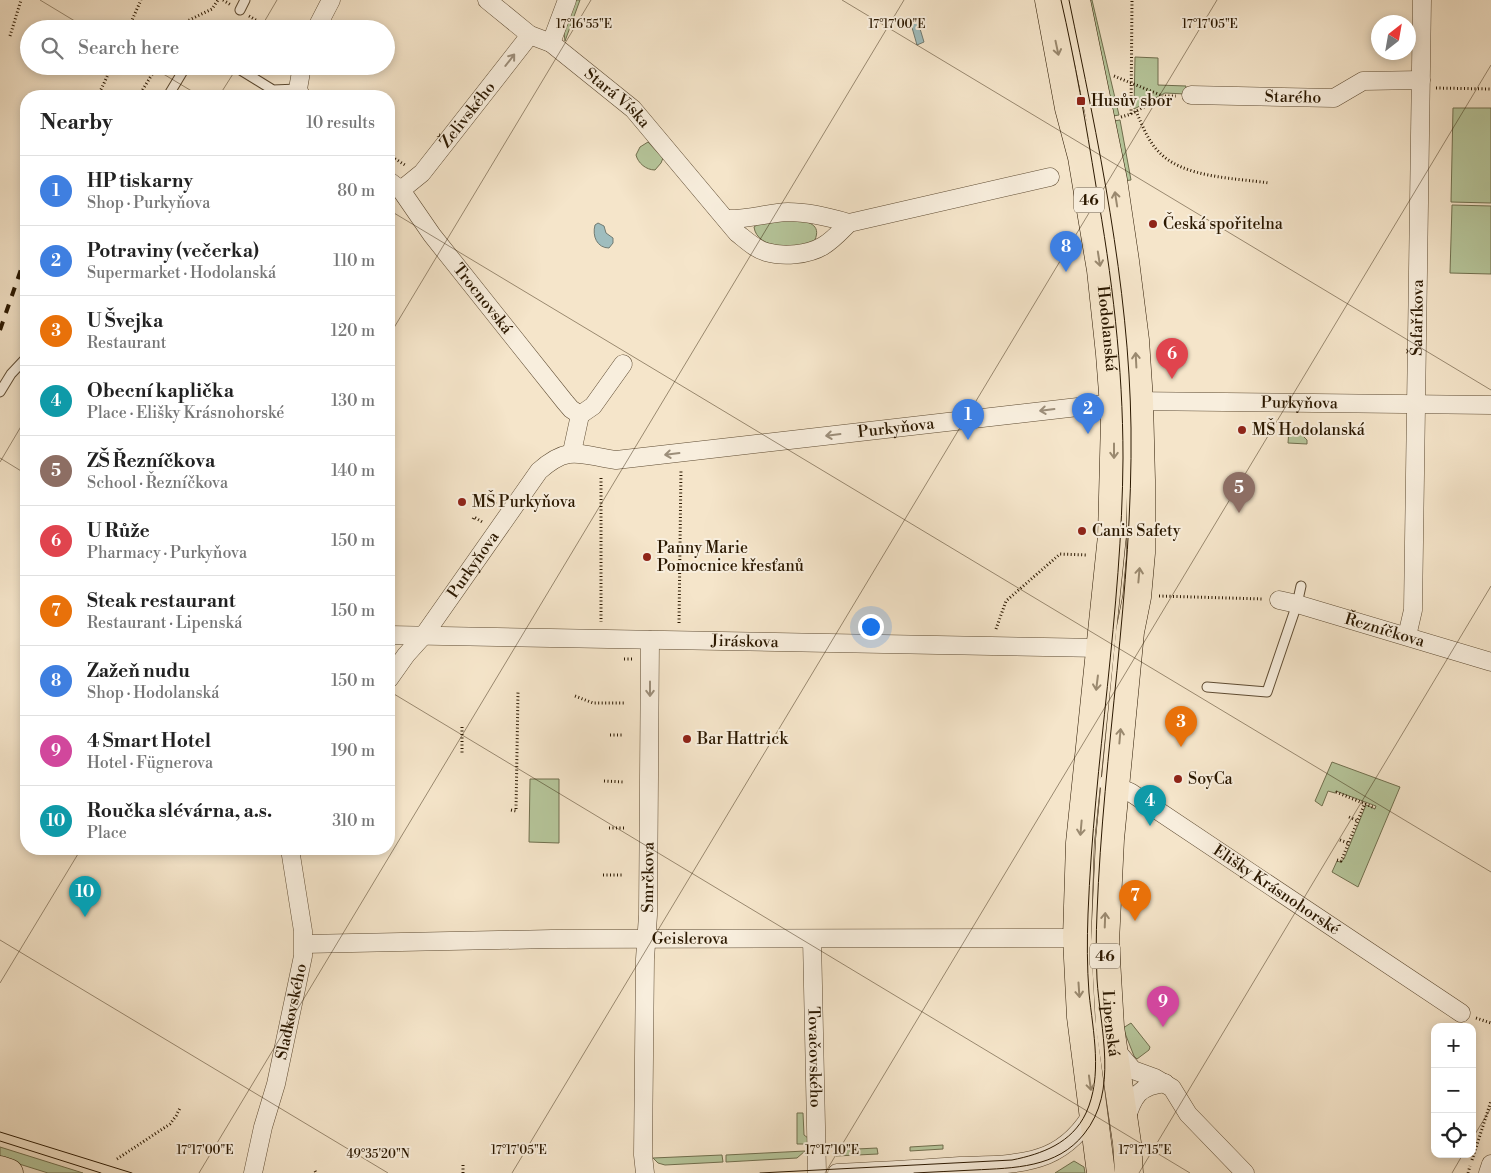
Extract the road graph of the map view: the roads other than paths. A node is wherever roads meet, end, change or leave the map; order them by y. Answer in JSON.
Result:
{"nodes":[{"id":1,"x":245,"y":0,"type":"edge"},
{"id":2,"x":331,"y":0,"type":"edge"},
{"id":3,"x":487,"y":0,"type":"edge"},
{"id":4,"x":567,"y":0,"type":"edge"},
{"id":5,"x":1048,"y":0,"type":"edge"},
{"id":6,"x":1076,"y":0,"type":"edge"},
{"id":7,"x":1422,"y":0,"type":"edge"},
{"id":8,"x":243,"y":12,"type":"road end"},
{"id":9,"x":321,"y":20,"type":"edge"},
{"id":10,"x":530,"y":35,"type":"junction"},
{"id":11,"x":551,"y":43,"type":"junction"},
{"id":12,"x":181,"y":75,"type":"edge"},
{"id":13,"x":254,"y":75,"type":"edge"},
{"id":14,"x":301,"y":75,"type":"edge"},
{"id":15,"x":1420,"y":84,"type":"junction"},
{"id":16,"x":172,"y":90,"type":"edge"},
{"id":17,"x":268,"y":90,"type":"edge"},
{"id":18,"x":300,"y":90,"type":"edge"},
{"id":19,"x":1191,"y":95,"type":"road end"},
{"id":20,"x":1050,"y":177,"type":"dead end"},
{"id":21,"x":395,"y":185,"type":"edge"},
{"id":22,"x":726,"y":219,"type":"junction"},
{"id":23,"x":849,"y":223,"type":"junction"},
{"id":24,"x":20,"y":364,"type":"edge"},
{"id":25,"x":623,"y":364,"type":"dead end"},
{"id":26,"x":0,"y":392,"type":"edge"},
{"id":27,"x":1125,"y":402,"type":"junction"},
{"id":28,"x":1416,"y":404,"type":"junction"},
{"id":29,"x":1491,"y":405,"type":"edge"},
{"id":30,"x":580,"y":415,"type":"junction"},
{"id":31,"x":572,"y":452,"type":"junction"},
{"id":32,"x":1301,"y":586,"type":"dead end"},
{"id":33,"x":1279,"y":600,"type":"road end"},
{"id":34,"x":1297,"y":604,"type":"junction"},
{"id":35,"x":395,"y":634,"type":"edge"},
{"id":36,"x":424,"y":635,"type":"junction"},
{"id":37,"x":1408,"y":636,"type":"junction"},
{"id":38,"x":650,"y":640,"type":"junction"},
{"id":39,"x":1101,"y":648,"type":"junction"},
{"id":40,"x":1491,"y":662,"type":"edge"},
{"id":41,"x":395,"y":671,"type":"edge"},
{"id":42,"x":1206,"y":688,"type":"dead end"},
{"id":43,"x":1086,"y":779,"type":"junction"},
{"id":44,"x":1116,"y":785,"type":"junction"},
{"id":45,"x":291,"y":855,"type":"edge"},
{"id":46,"x":1077,"y":938,"type":"junction"},
{"id":47,"x":646,"y":940,"type":"junction"},
{"id":48,"x":812,"y":940,"type":"junction"},
{"id":49,"x":304,"y":944,"type":"junction"},
{"id":50,"x":1461,"y":1013,"type":"dead end"},
{"id":51,"x":1113,"y":1047,"type":"junction"},
{"id":52,"x":1165,"y":1083,"type":"junction"},
{"id":53,"x":1094,"y":1110,"type":"junction"},
{"id":54,"x":1124,"y":1126,"type":"junction"},
{"id":55,"x":1491,"y":1164,"type":"edge"},
{"id":56,"x":0,"y":1170,"type":"edge"},
{"id":57,"x":9,"y":1173,"type":"edge"},
{"id":58,"x":254,"y":1173,"type":"edge"},
{"id":59,"x":645,"y":1173,"type":"edge"},
{"id":60,"x":817,"y":1173,"type":"edge"},
{"id":61,"x":837,"y":1173,"type":"edge"},
{"id":62,"x":1101,"y":1173,"type":"edge"},
{"id":63,"x":1129,"y":1173,"type":"edge"},
{"id":64,"x":1245,"y":1173,"type":"edge"},
{"id":65,"x":1488,"y":1173,"type":"edge"}],
"edges":[{"from":1,"to":8,"type":"lane"},
{"from":2,"to":9,"type":"street"},
{"from":3,"to":10,"type":"street","name":"Stará Víska"},
{"from":4,"to":11,"type":"street"},
{"from":5,"to":27,"type":"main road","name":"Hodolanská","number":"46","one_way":true},
{"from":27,"to":6,"type":"main road","one_way":true},
{"from":7,"to":15,"type":"street","name":"Šafaříkova"},
{"from":10,"to":11,"type":"street","name":"Stará Víska"},
{"from":21,"to":10,"type":"street","name":"Želivského","one_way":true},
{"from":11,"to":22,"type":"street","name":"Stará Víska"},
{"from":12,"to":16,"type":"lane"},
{"from":13,"to":17,"type":"lane"},
{"from":14,"to":18,"type":"street"},
{"from":15,"to":19,"type":"street","name":"Starého"},
{"from":15,"to":28,"type":"street","name":"Šafaříkova"},
{"from":20,"to":23,"type":"street","name":"Stará Víska"},
{"from":21,"to":30,"type":"street","name":"Trocnovská"},
{"from":22,"to":23,"type":"street","name":"Stará Víska"},
{"from":22,"to":23,"type":"street","name":"Stará Víska"},
{"from":24,"to":26,"type":"lane"},
{"from":25,"to":30,"type":"street"},
{"from":27,"to":28,"type":"street","name":"Purkyňova"},
{"from":27,"to":31,"type":"street","name":"Purkyňova","one_way":true},
{"from":27,"to":39,"type":"main road","name":"Hodolanská","number":"46","one_way":true},
{"from":44,"to":27,"type":"main road","name":"Lipenská","one_way":true},
{"from":28,"to":29,"type":"street","name":"Purkyňova"},
{"from":28,"to":37,"type":"street","name":"Šafaříkova"},
{"from":30,"to":31,"type":"street"},
{"from":31,"to":36,"type":"street","name":"Purkyňova"},
{"from":32,"to":34,"type":"lane"},
{"from":33,"to":34,"type":"street","name":"Řezníčkova"},
{"from":34,"to":37,"type":"street","name":"Řezníčkova"},
{"from":34,"to":42,"type":"lane"},
{"from":35,"to":36,"type":"street","name":"Jiráskova"},
{"from":36,"to":38,"type":"street","name":"Jiráskova"},
{"from":36,"to":41,"type":"street"},
{"from":37,"to":40,"type":"street","name":"Řezníčkova"},
{"from":38,"to":39,"type":"street","name":"Jiráskova"},
{"from":38,"to":47,"type":"street","name":"Smrčkova","one_way":true},
{"from":39,"to":43,"type":"main road","name":"Hodolanská","number":"46","one_way":true},
{"from":43,"to":44,"type":"street","name":"Elišky Krásnohorské"},
{"from":43,"to":46,"type":"main road","name":"Lipenská","number":"46","one_way":true},
{"from":44,"to":50,"type":"street","name":"Elišky Krásnohorské"},
{"from":51,"to":44,"type":"main road","name":"Lipenská","number":"46","one_way":true},
{"from":45,"to":49,"type":"street","name":"Sladkovského"},
{"from":46,"to":48,"type":"street","name":"Geislerova"},
{"from":46,"to":53,"type":"main road","name":"Lipenská","number":"46","one_way":true},
{"from":47,"to":48,"type":"street","name":"Geislerova"},
{"from":47,"to":49,"type":"street","name":"Geislerova"},
{"from":47,"to":59,"type":"street","name":"Smrčkova"},
{"from":48,"to":60,"type":"street","name":"Tovačovského"},
{"from":49,"to":58,"type":"street","name":"Sladkovského"},
{"from":51,"to":52,"type":"street"},
{"from":51,"to":54,"type":"main road","name":"Lipenská","number":"46"},
{"from":52,"to":54,"type":"street"},
{"from":52,"to":64,"type":"street"},
{"from":53,"to":61,"type":"street"},
{"from":53,"to":62,"type":"main road","number":"46"},
{"from":54,"to":63,"type":"main road","name":"Lipenská","number":"46"},
{"from":55,"to":65,"type":"street"},
{"from":56,"to":57,"type":"main road"}]}
